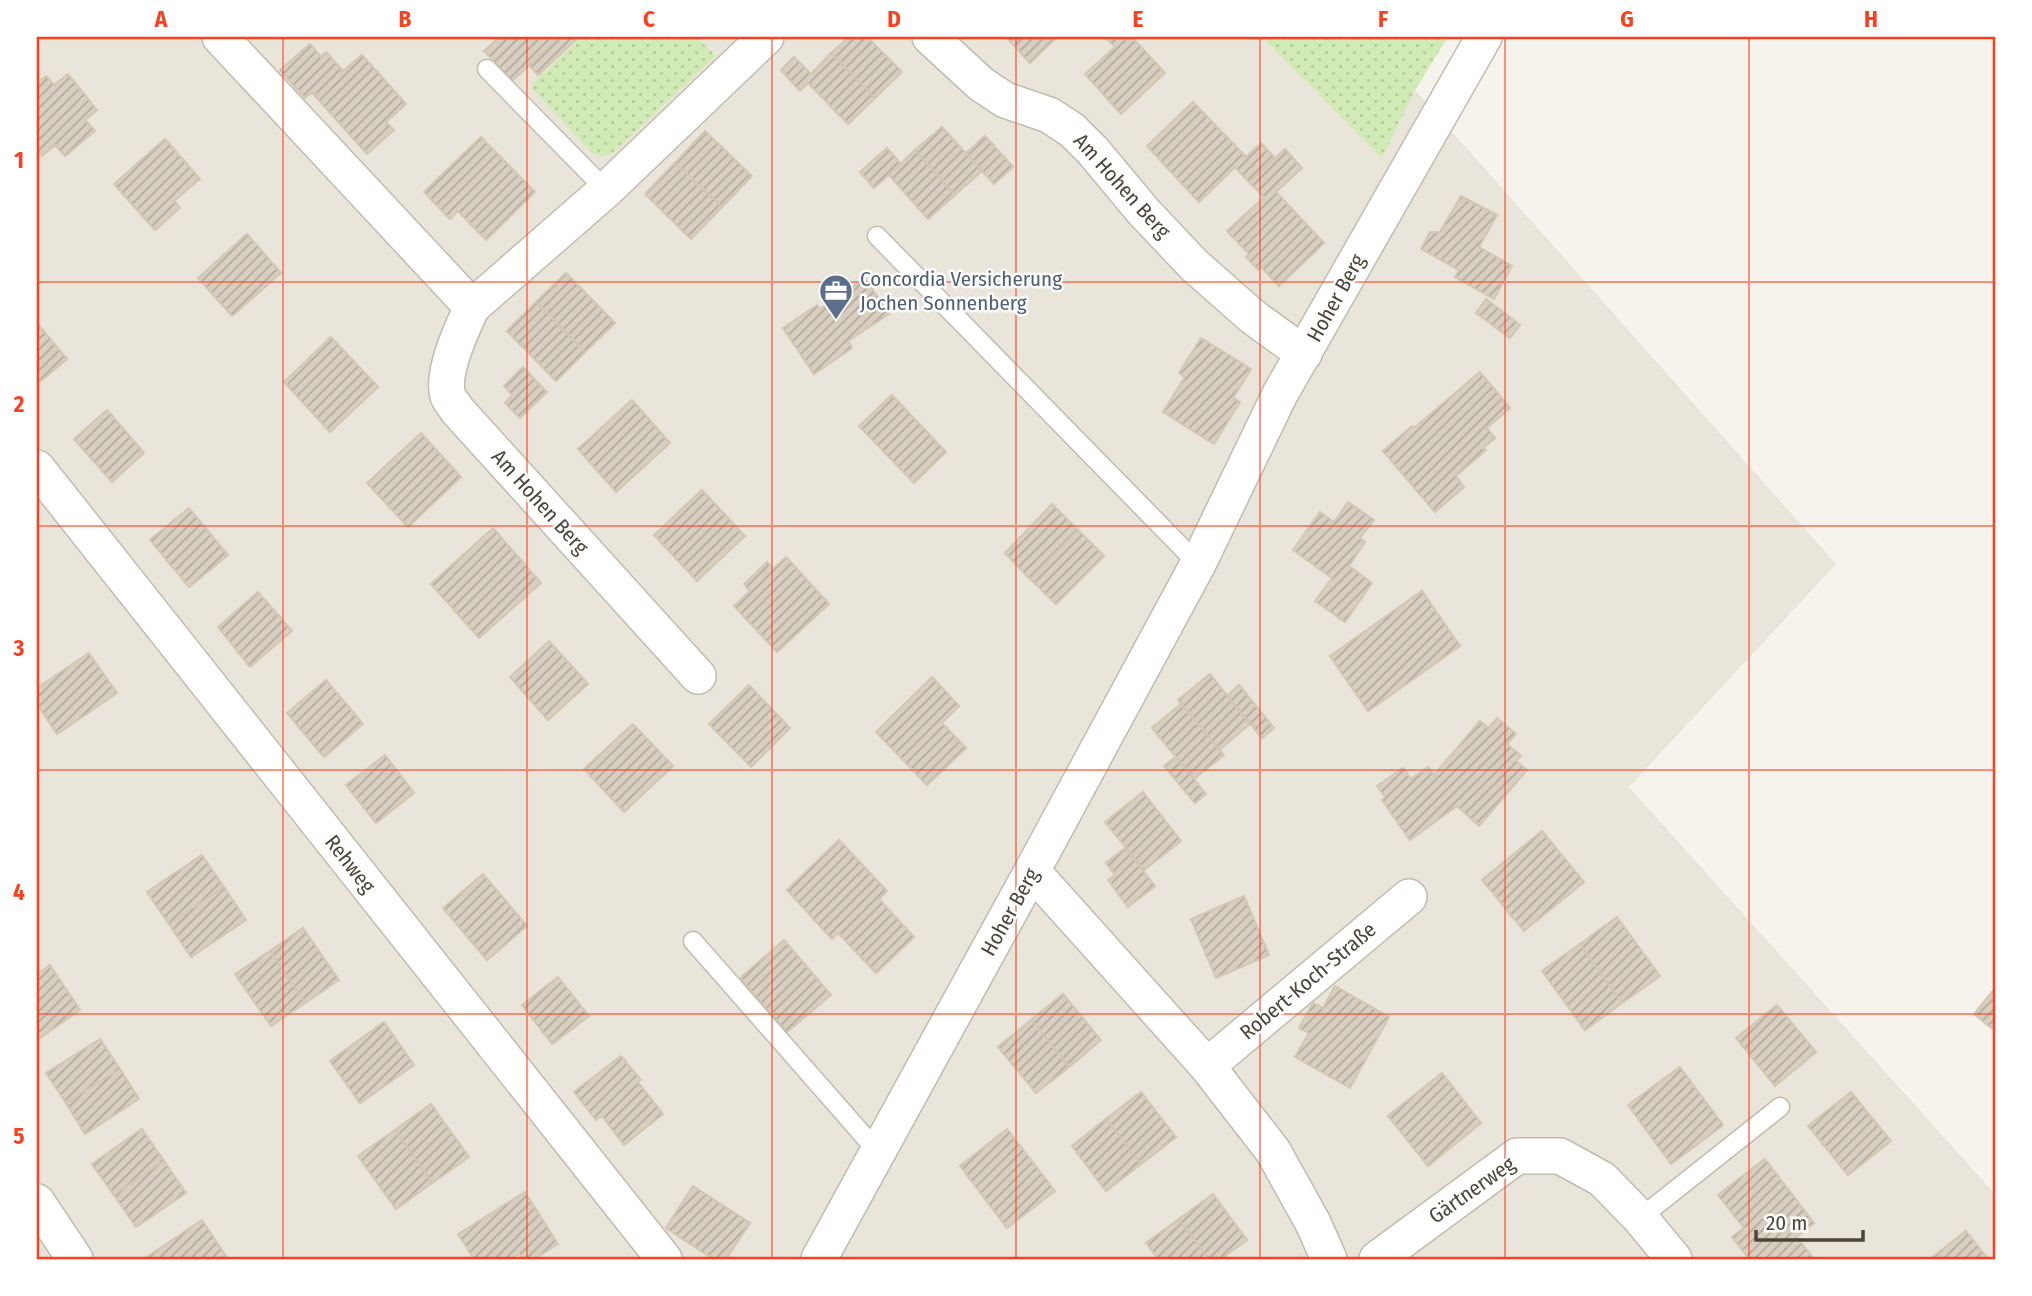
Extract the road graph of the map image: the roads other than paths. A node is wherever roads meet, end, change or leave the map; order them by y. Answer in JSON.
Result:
{"nodes":[{"id":1,"x":220,"y":37,"type":"edge"},
{"id":2,"x":766,"y":37,"type":"edge"},
{"id":3,"x":930,"y":37,"type":"edge"},
{"id":4,"x":1483,"y":37,"type":"edge"},
{"id":5,"x":487,"y":69,"type":"dead end"},
{"id":6,"x":606,"y":190,"type":"junction"},
{"id":7,"x":877,"y":236,"type":"dead end"},
{"id":8,"x":472,"y":307,"type":"junction"},
{"id":9,"x":1304,"y":354,"type":"junction"},
{"id":10,"x":37,"y":468,"type":"edge"},
{"id":11,"x":1198,"y":564,"type":"junction"},
{"id":12,"x":698,"y":676,"type":"dead end"},
{"id":13,"x":1032,"y":871,"type":"junction"},
{"id":14,"x":1409,"y":897,"type":"dead end"},
{"id":15,"x":693,"y":941,"type":"dead end"},
{"id":16,"x":1207,"y":1066,"type":"junction"},
{"id":17,"x":1780,"y":1107,"type":"dead end"},
{"id":18,"x":878,"y":1152,"type":"junction"},
{"id":19,"x":37,"y":1202,"type":"edge"},
{"id":20,"x":1640,"y":1218,"type":"junction"},
{"id":21,"x":75,"y":1259,"type":"edge"},
{"id":22,"x":664,"y":1259,"type":"edge"},
{"id":23,"x":819,"y":1259,"type":"edge"},
{"id":24,"x":1329,"y":1259,"type":"edge"},
{"id":25,"x":1377,"y":1259,"type":"edge"},
{"id":26,"x":1674,"y":1259,"type":"edge"}],
"edges":[{"from":1,"to":8,"type":"street"},
{"from":2,"to":6,"type":"street","name":"Am Hohen Berg"},
{"from":3,"to":9,"type":"street","name":"Am Hohen Berg"},
{"from":4,"to":9,"type":"street","name":"Hoher Berg"},
{"from":5,"to":6,"type":"lane"},
{"from":6,"to":8,"type":"street","name":"Am Hohen Berg"},
{"from":7,"to":11,"type":"lane"},
{"from":8,"to":12,"type":"street","name":"Am Hohen Berg"},
{"from":9,"to":11,"type":"street","name":"Hoher Berg"},
{"from":10,"to":22,"type":"street","name":"Rehweg"},
{"from":11,"to":13,"type":"street","name":"Hoher Berg"},
{"from":13,"to":16,"type":"street"},
{"from":13,"to":18,"type":"street","name":"Hoher Berg"},
{"from":14,"to":16,"type":"street","name":"Robert-Koch-Straße"},
{"from":15,"to":18,"type":"lane"},
{"from":16,"to":24,"type":"street"},
{"from":17,"to":20,"type":"lane"},
{"from":18,"to":23,"type":"street","name":"Hoher Berg"},
{"from":19,"to":21,"type":"street"},
{"from":20,"to":25,"type":"street","name":"Gärtnerweg"},
{"from":20,"to":26,"type":"street","name":"Gärtnerweg"}]}
